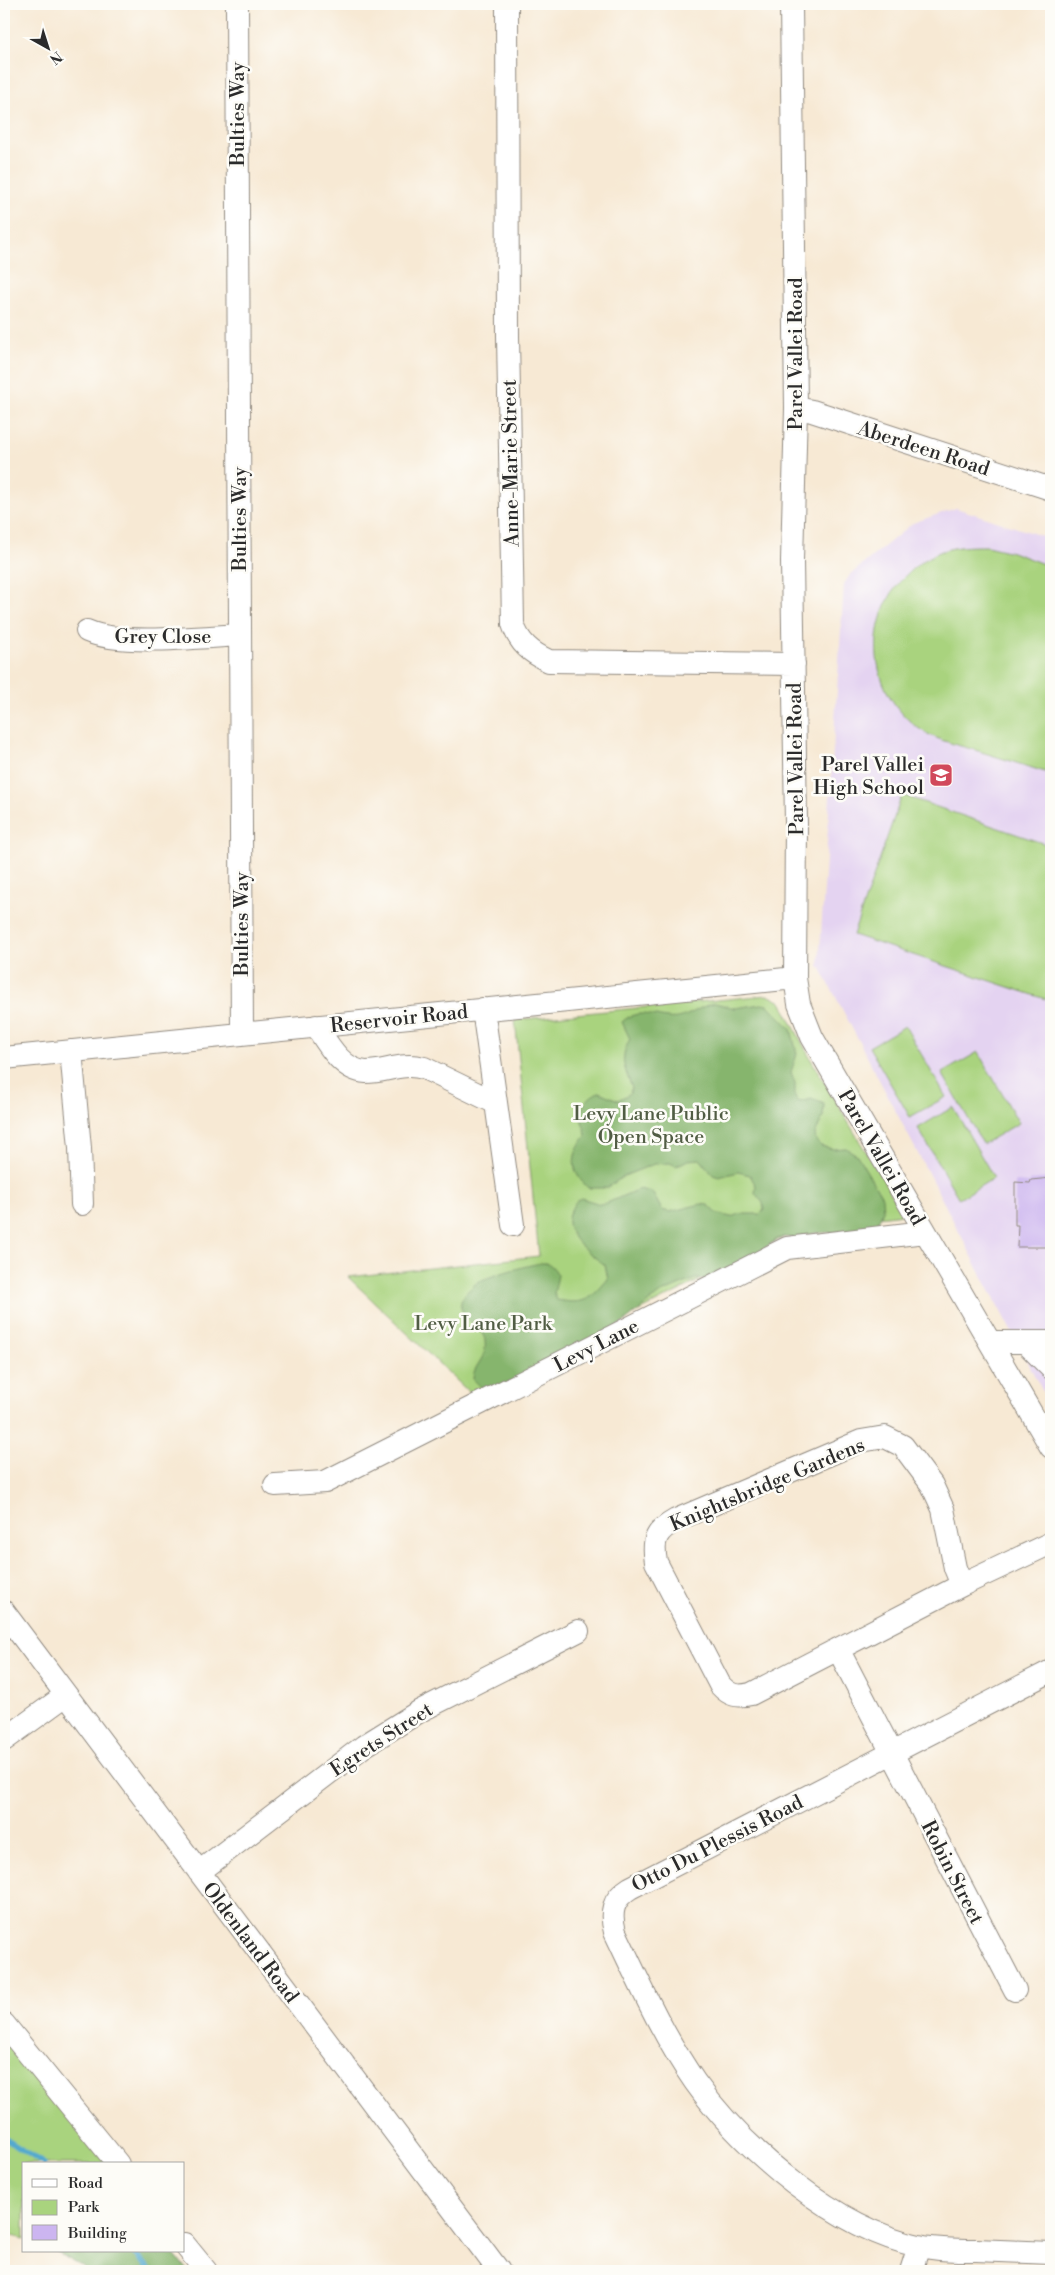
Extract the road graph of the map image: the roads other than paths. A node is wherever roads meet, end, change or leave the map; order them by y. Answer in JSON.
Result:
{"nodes":[{"id":1,"x":237,"y":4,"type":"edge"},
{"id":2,"x":507,"y":4,"type":"edge"},
{"id":3,"x":790,"y":4,"type":"edge"},
{"id":4,"x":796,"y":408,"type":"junction"},
{"id":5,"x":1051,"y":489,"type":"edge"},
{"id":6,"x":87,"y":630,"type":"dead end"},
{"id":7,"x":240,"y":636,"type":"junction"},
{"id":8,"x":794,"y":664,"type":"junction"},
{"id":9,"x":795,"y":978,"type":"junction"},
{"id":10,"x":484,"y":1009,"type":"junction"},
{"id":11,"x":316,"y":1026,"type":"junction"},
{"id":12,"x":242,"y":1034,"type":"junction"},
{"id":13,"x":71,"y":1052,"type":"junction"},
{"id":14,"x":4,"y":1058,"type":"edge"},
{"id":15,"x":496,"y":1103,"type":"junction"},
{"id":16,"x":82,"y":1204,"type":"dead end"},
{"id":17,"x":513,"y":1225,"type":"dead end"},
{"id":18,"x":925,"y":1232,"type":"junction"},
{"id":19,"x":990,"y":1342,"type":"junction"},
{"id":20,"x":1051,"y":1342,"type":"edge"},
{"id":21,"x":1026,"y":1343,"type":"junction"},
{"id":22,"x":1051,"y":1368,"type":"edge"},
{"id":23,"x":1050,"y":1442,"type":"edge"},
{"id":24,"x":275,"y":1485,"type":"dead end"},
{"id":25,"x":1051,"y":1543,"type":"edge"},
{"id":26,"x":962,"y":1585,"type":"junction"},
{"id":27,"x":4,"y":1612,"type":"edge"},
{"id":28,"x":578,"y":1631,"type":"dead end"},
{"id":29,"x":838,"y":1649,"type":"junction"},
{"id":30,"x":1051,"y":1671,"type":"edge"},
{"id":31,"x":66,"y":1695,"type":"junction"},
{"id":32,"x":4,"y":1740,"type":"edge"},
{"id":33,"x":892,"y":1753,"type":"junction"},
{"id":34,"x":198,"y":1872,"type":"junction"},
{"id":35,"x":1015,"y":1990,"type":"dead end"},
{"id":36,"x":4,"y":2024,"type":"edge"},
{"id":37,"x":116,"y":2162,"type":"edge"},
{"id":38,"x":185,"y":2245,"type":"edge"},
{"id":39,"x":920,"y":2246,"type":"junction"},
{"id":40,"x":1051,"y":2253,"type":"edge"},
{"id":41,"x":206,"y":2271,"type":"edge"},
{"id":42,"x":499,"y":2271,"type":"edge"},
{"id":43,"x":911,"y":2271,"type":"edge"}],
"edges":[{"from":1,"to":7,"type":"street","name":"Bulties Way"},
{"from":2,"to":8,"type":"street","name":"Anne-Marie Street"},
{"from":3,"to":4,"type":"street","name":"Parel Vallei Road"},
{"from":4,"to":5,"type":"street","name":"Aberdeen Road"},
{"from":4,"to":8,"type":"street","name":"Parel Vallei Road"},
{"from":6,"to":7,"type":"street","name":"Grey Close"},
{"from":7,"to":12,"type":"street","name":"Bulties Way"},
{"from":8,"to":9,"type":"street","name":"Parel Vallei Road"},
{"from":9,"to":10,"type":"street","name":"Reservoir Road"},
{"from":9,"to":18,"type":"street","name":"Parel Vallei Road"},
{"from":10,"to":11,"type":"street","name":"Reservoir Road"},
{"from":10,"to":15,"type":"street"},
{"from":11,"to":12,"type":"street","name":"Reservoir Road"},
{"from":11,"to":15,"type":"street"},
{"from":12,"to":13,"type":"street","name":"Reservoir Road"},
{"from":13,"to":14,"type":"street","name":"Reservoir Road"},
{"from":13,"to":16,"type":"street"},
{"from":15,"to":17,"type":"street"},
{"from":18,"to":19,"type":"street","name":"Parel Vallei Road"},
{"from":18,"to":24,"type":"street","name":"Levy Lane"},
{"from":19,"to":21,"type":"street"},
{"from":19,"to":23,"type":"street","name":"Parel Vallei Road"},
{"from":20,"to":21,"type":"street"},
{"from":21,"to":22,"type":"street"},
{"from":25,"to":26,"type":"street","name":"Knightsbridge Gardens"},
{"from":26,"to":29,"type":"street","name":"Knightsbridge Gardens"},
{"from":26,"to":29,"type":"street","name":"Knightsbridge Gardens"},
{"from":27,"to":31,"type":"street","name":"Oldenland Road"},
{"from":28,"to":34,"type":"street","name":"Egrets Street"},
{"from":29,"to":33,"type":"street"},
{"from":30,"to":33,"type":"street","name":"Otto Du Plessis Road"},
{"from":31,"to":32,"type":"street"},
{"from":31,"to":34,"type":"street","name":"Oldenland Road"},
{"from":33,"to":35,"type":"street","name":"Robin Street"},
{"from":33,"to":39,"type":"street","name":"Otto Du Plessis Road"},
{"from":34,"to":42,"type":"street","name":"Oldenland Road"},
{"from":36,"to":37,"type":"street"},
{"from":38,"to":41,"type":"street"},
{"from":39,"to":40,"type":"street","name":"Otto Du Plessis Road"},
{"from":39,"to":43,"type":"street"}]}
